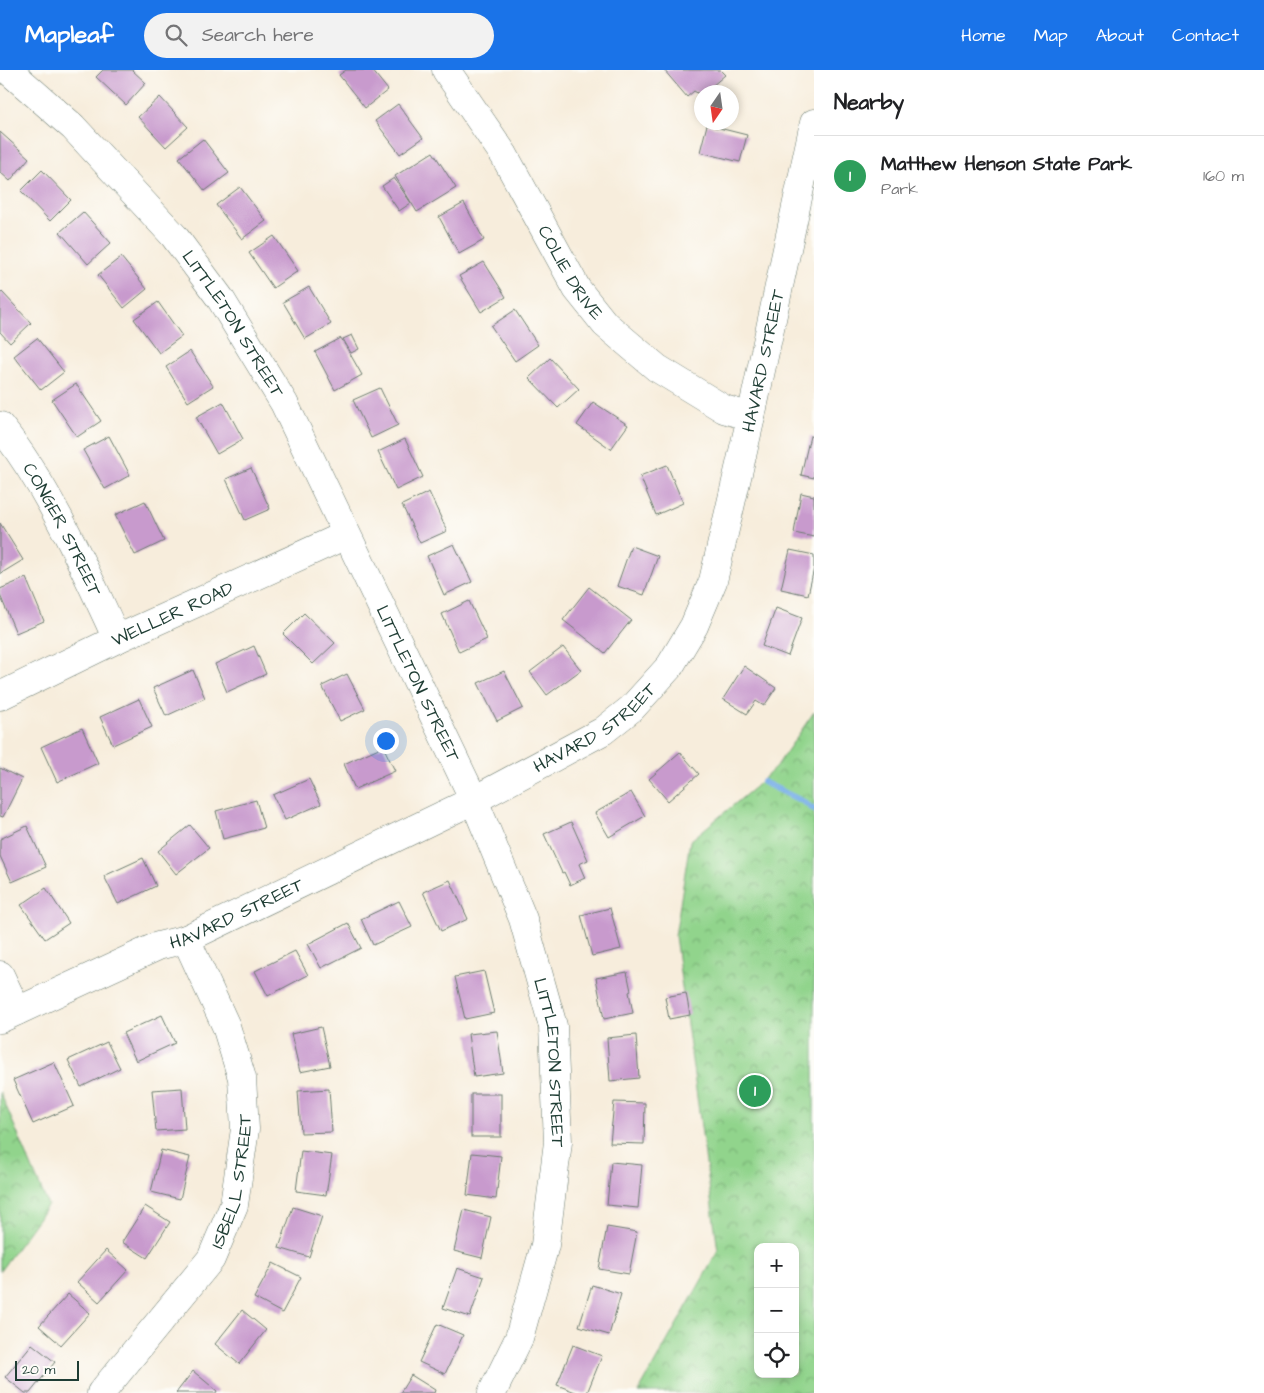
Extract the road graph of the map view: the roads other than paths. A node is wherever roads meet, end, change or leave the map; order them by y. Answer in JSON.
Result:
{"nodes":[{"id":1,"x":8,"y":70,"type":"edge"},
{"id":2,"x":446,"y":70,"type":"edge"},
{"id":3,"x":812,"y":142,"type":"edge"},
{"id":4,"x":751,"y":417,"type":"junction"},
{"id":5,"x":0,"y":426,"type":"edge"},
{"id":6,"x":346,"y":535,"type":"junction"},
{"id":7,"x":118,"y":639,"type":"junction"},
{"id":8,"x":0,"y":696,"type":"edge"},
{"id":9,"x":474,"y":800,"type":"junction"},
{"id":10,"x":186,"y":939,"type":"junction"},
{"id":11,"x":0,"y":975,"type":"edge"},
{"id":12,"x":8,"y":1015,"type":"edge"},
{"id":13,"x":101,"y":1393,"type":"edge"},
{"id":14,"x":492,"y":1393,"type":"edge"}],
"edges":[{"from":1,"to":6,"type":"street","name":"LITTLETON STREET"},
{"from":2,"to":4,"type":"street","name":"COLIE DRIVE"},
{"from":3,"to":4,"type":"street","name":"HAVARD STREET"},
{"from":4,"to":9,"type":"street","name":"HAVARD STREET"},
{"from":5,"to":7,"type":"street","name":"CONGER STREET"},
{"from":6,"to":7,"type":"street","name":"WELLER ROAD"},
{"from":6,"to":9,"type":"street","name":"LITTLETON STREET"},
{"from":7,"to":8,"type":"street","name":"WELLER ROAD"},
{"from":9,"to":10,"type":"street","name":"HAVARD STREET"},
{"from":9,"to":14,"type":"street","name":"LITTLETON STREET"},
{"from":10,"to":12,"type":"street","name":"HAVARD STREET"},
{"from":10,"to":13,"type":"street","name":"ISBELL STREET"},
{"from":11,"to":12,"type":"street"}]}
